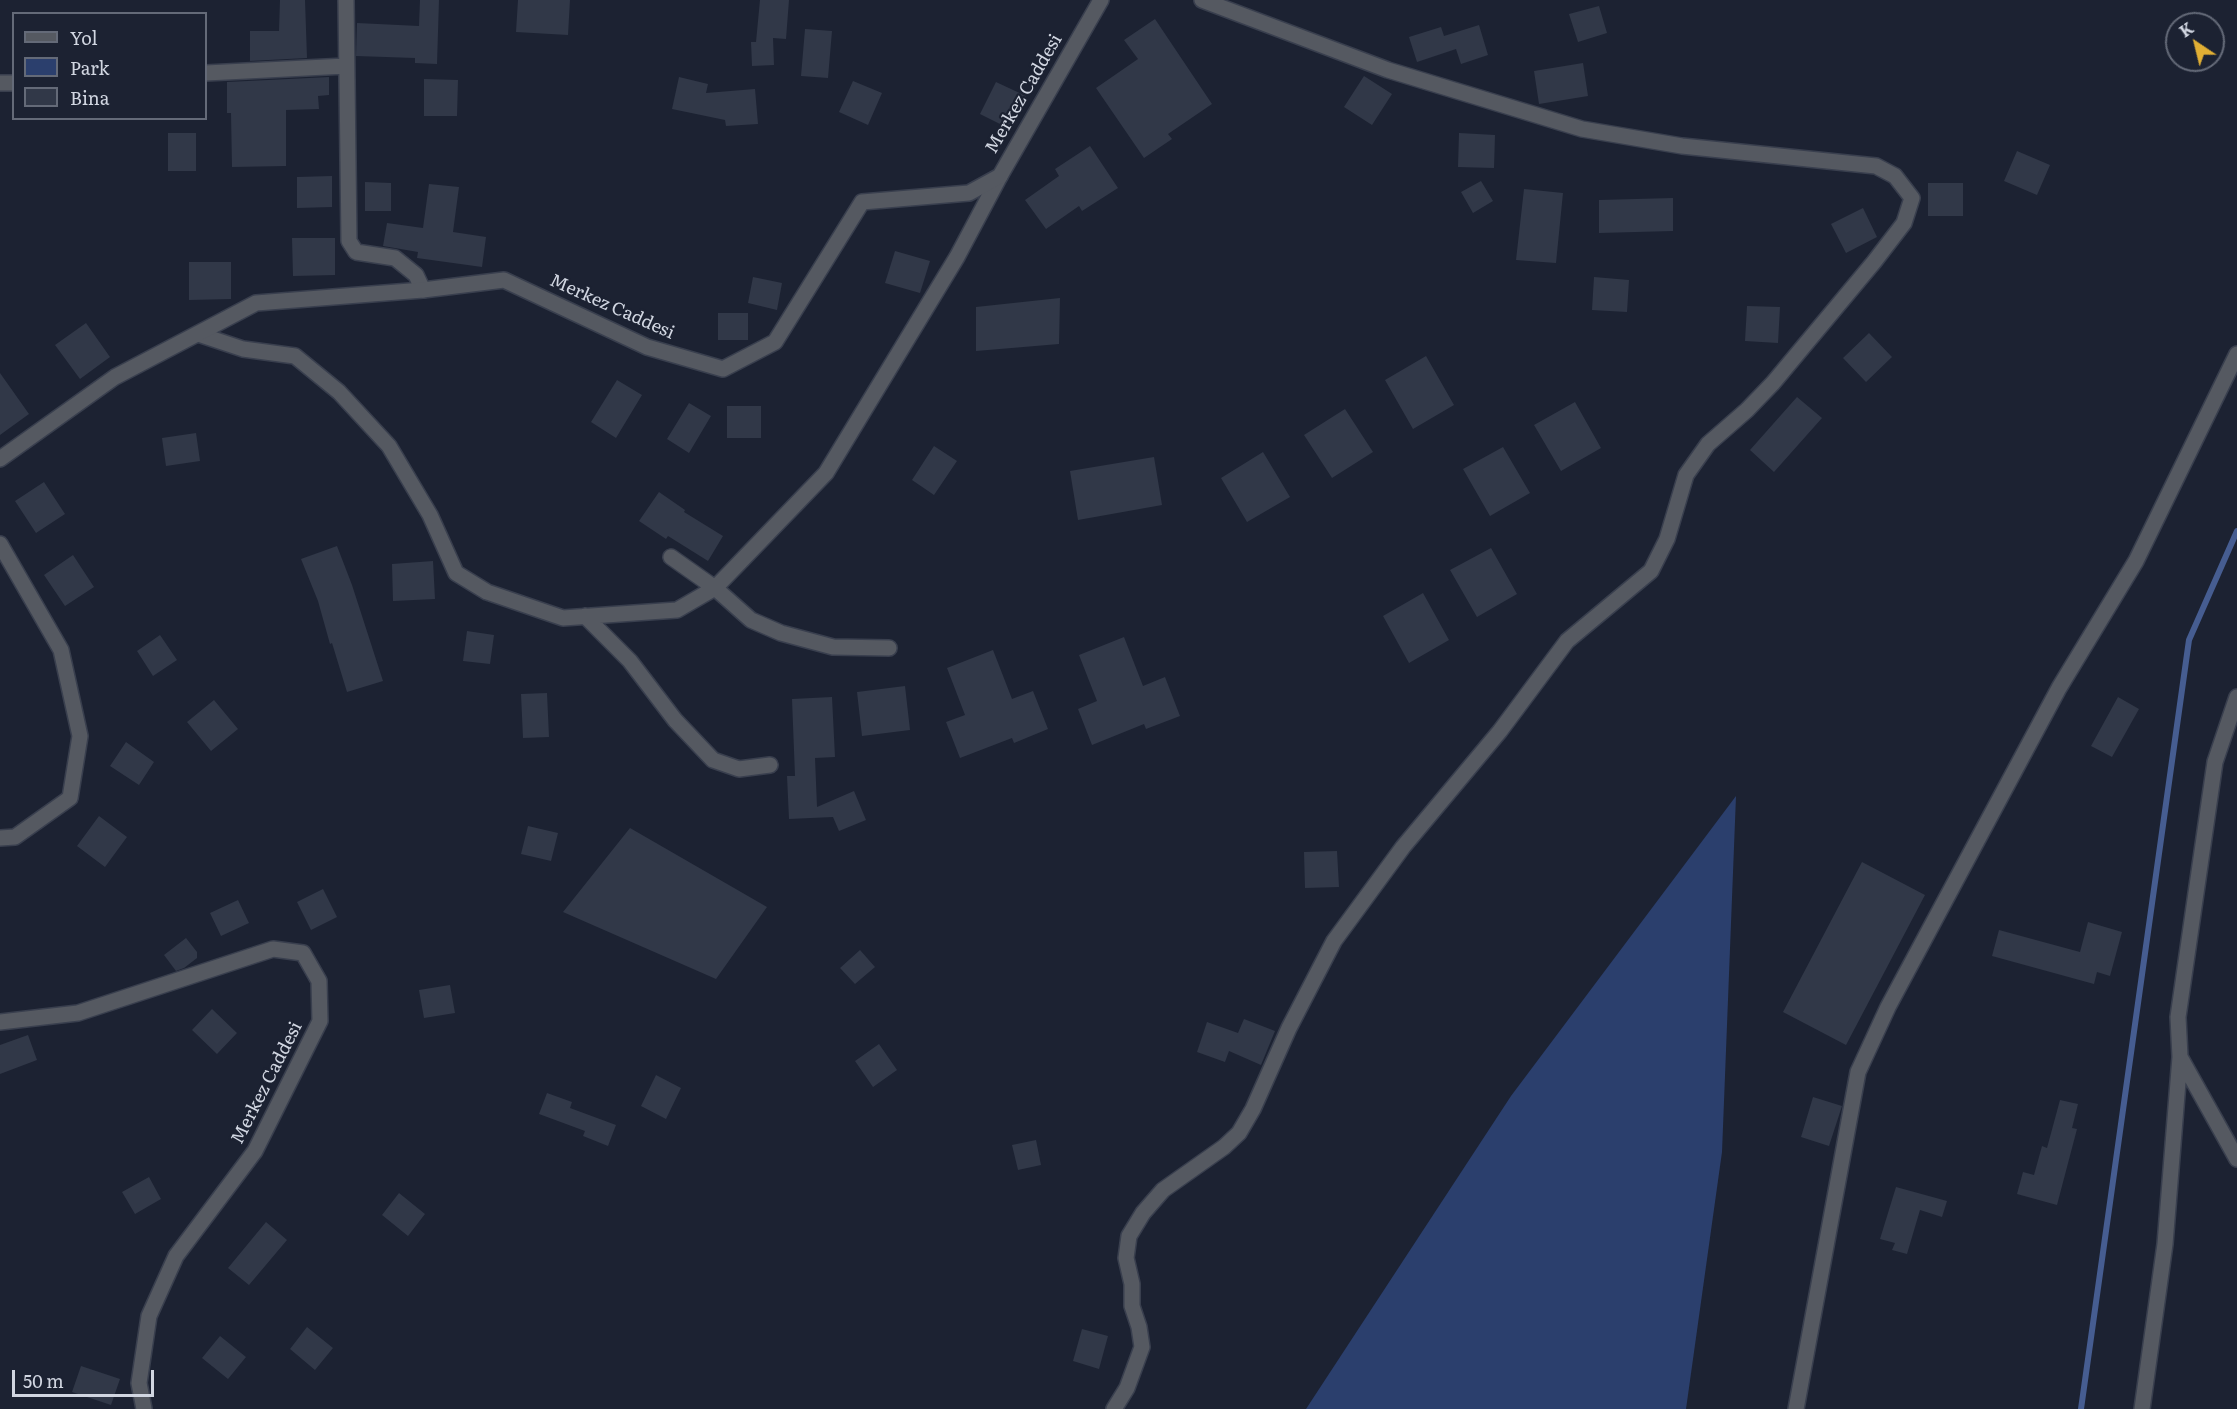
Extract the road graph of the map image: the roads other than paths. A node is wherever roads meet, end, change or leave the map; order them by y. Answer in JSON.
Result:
{"nodes":[{"id":1,"x":346,"y":0,"type":"edge"},
{"id":2,"x":1101,"y":0,"type":"edge"},
{"id":3,"x":1202,"y":0,"type":"edge"},
{"id":4,"x":346,"y":66,"type":"junction"},
{"id":5,"x":207,"y":73,"type":"edge"},
{"id":6,"x":1000,"y":176,"type":"junction"},
{"id":7,"x":423,"y":290,"type":"junction"},
{"id":8,"x":198,"y":334,"type":"junction"},
{"id":9,"x":2237,"y":354,"type":"edge"},
{"id":10,"x":0,"y":459,"type":"edge"},
{"id":11,"x":0,"y":544,"type":"edge"},
{"id":12,"x":671,"y":557,"type":"dead end"},
{"id":13,"x":715,"y":588,"type":"junction"},
{"id":14,"x":585,"y":616,"type":"junction"},
{"id":15,"x":889,"y":648,"type":"dead end"},
{"id":16,"x":2237,"y":697,"type":"edge"},
{"id":17,"x":770,"y":765,"type":"dead end"},
{"id":18,"x":0,"y":838,"type":"edge"},
{"id":19,"x":0,"y":1022,"type":"edge"},
{"id":20,"x":2180,"y":1057,"type":"junction"},
{"id":21,"x":2237,"y":1159,"type":"edge"},
{"id":22,"x":144,"y":1409,"type":"edge"},
{"id":23,"x":1114,"y":1409,"type":"edge"},
{"id":24,"x":1796,"y":1409,"type":"edge"},
{"id":25,"x":2142,"y":1409,"type":"edge"}],
"edges":[{"from":1,"to":4,"type":"street"},
{"from":2,"to":6,"type":"street","name":"Merkez Caddesi"},
{"from":3,"to":23,"type":"street"},
{"from":4,"to":5,"type":"street"},
{"from":4,"to":7,"type":"street"},
{"from":6,"to":7,"type":"street","name":"Merkez Caddesi"},
{"from":6,"to":13,"type":"street"},
{"from":7,"to":8,"type":"street","name":"Merkez Caddesi"},
{"from":8,"to":10,"type":"street","name":"Merkez Caddesi"},
{"from":8,"to":14,"type":"street"},
{"from":9,"to":24,"type":"street"},
{"from":11,"to":18,"type":"street"},
{"from":12,"to":13,"type":"street"},
{"from":13,"to":14,"type":"street"},
{"from":13,"to":15,"type":"street"},
{"from":14,"to":17,"type":"street"},
{"from":16,"to":20,"type":"street"},
{"from":19,"to":22,"type":"street","name":"Merkez Caddesi"},
{"from":20,"to":21,"type":"street"},
{"from":20,"to":25,"type":"street"}]}
